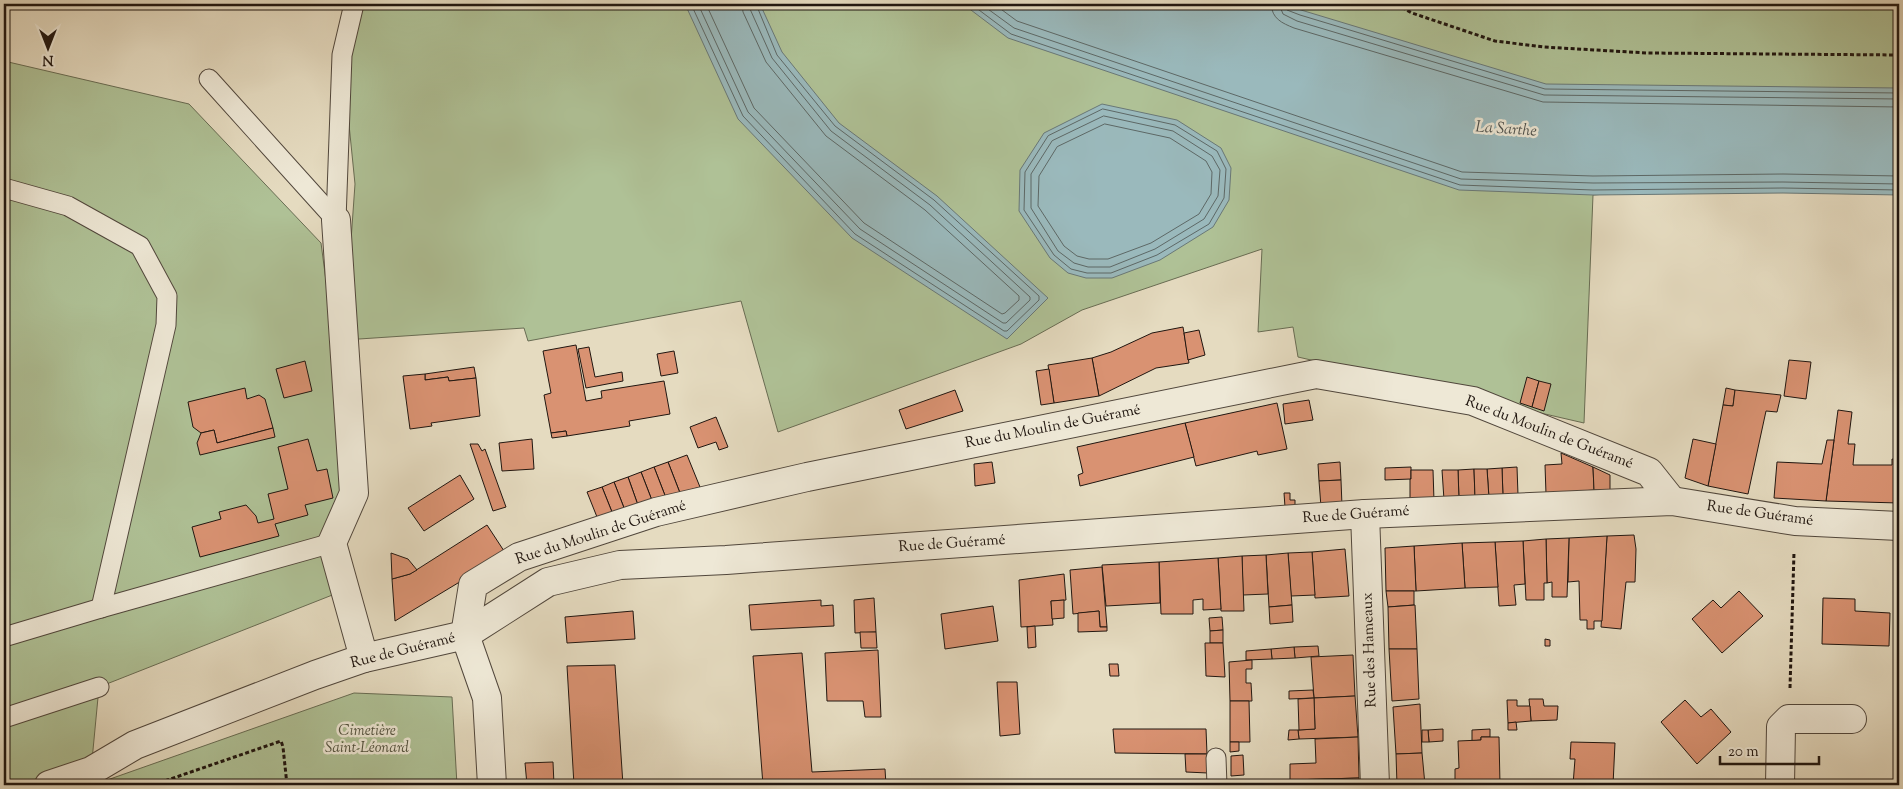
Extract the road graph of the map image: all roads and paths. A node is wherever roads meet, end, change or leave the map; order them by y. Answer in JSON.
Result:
{"nodes":[{"id":1,"x":354,"y":4,"type":"edge"},
{"id":2,"x":1396,"y":4,"type":"edge"},
{"id":3,"x":1899,"y":54,"type":"edge"},
{"id":4,"x":210,"y":79,"type":"dead end"},
{"id":5,"x":4,"y":188,"type":"edge"},
{"id":6,"x":336,"y":220,"type":"junction"},
{"id":7,"x":1672,"y":501,"type":"junction"},
{"id":8,"x":1365,"y":514,"type":"junction"},
{"id":9,"x":1795,"y":521,"type":"junction"},
{"id":10,"x":1899,"y":526,"type":"edge"},
{"id":11,"x":332,"y":543,"type":"junction"},
{"id":12,"x":101,"y":608,"type":"junction"},
{"id":13,"x":465,"y":635,"type":"junction"},
{"id":14,"x":4,"y":637,"type":"edge"},
{"id":15,"x":364,"y":658,"type":"junction"},
{"id":16,"x":99,"y":687,"type":"dead end"},
{"id":17,"x":4,"y":718,"type":"edge"},
{"id":18,"x":1789,"y":719,"type":"junction"},
{"id":19,"x":1852,"y":719,"type":"dead end"},
{"id":20,"x":1216,"y":758,"type":"dead end"},
{"id":21,"x":49,"y":785,"type":"edge"},
{"id":22,"x":153,"y":785,"type":"edge"},
{"id":23,"x":287,"y":785,"type":"edge"},
{"id":24,"x":492,"y":785,"type":"edge"},
{"id":25,"x":1217,"y":785,"type":"edge"},
{"id":26,"x":1375,"y":785,"type":"edge"},
{"id":27,"x":1780,"y":785,"type":"edge"}],
"edges":[{"from":1,"to":6,"type":"lane"},
{"from":2,"to":3,"type":"path"},
{"from":4,"to":6,"type":"lane"},
{"from":5,"to":12,"type":"lane"},
{"from":6,"to":11,"type":"street"},
{"from":7,"to":8,"type":"street","name":"Rue de Guéramé"},
{"from":7,"to":9,"type":"street","name":"Rue de Guéramé"},
{"from":7,"to":13,"type":"street","name":"Rue du Moulin de Guéramé"},
{"from":8,"to":13,"type":"street","name":"Rue de Guéramé"},
{"from":8,"to":26,"type":"street","name":"Rue des Hameaux"},
{"from":9,"to":10,"type":"street","name":"Rue de Guéramé"},
{"from":9,"to":18,"type":"path"},
{"from":11,"to":12,"type":"lane"},
{"from":11,"to":15,"type":"street"},
{"from":12,"to":14,"type":"lane"},
{"from":13,"to":15,"type":"street","name":"Rue de Guéramé"},
{"from":13,"to":24,"type":"street"},
{"from":15,"to":21,"type":"street","name":"Rue de Guéramé"},
{"from":16,"to":17,"type":"lane"},
{"from":18,"to":19,"type":"street"},
{"from":18,"to":27,"type":"street"},
{"from":20,"to":25,"type":"lane"},
{"from":22,"to":23,"type":"path"}]}
